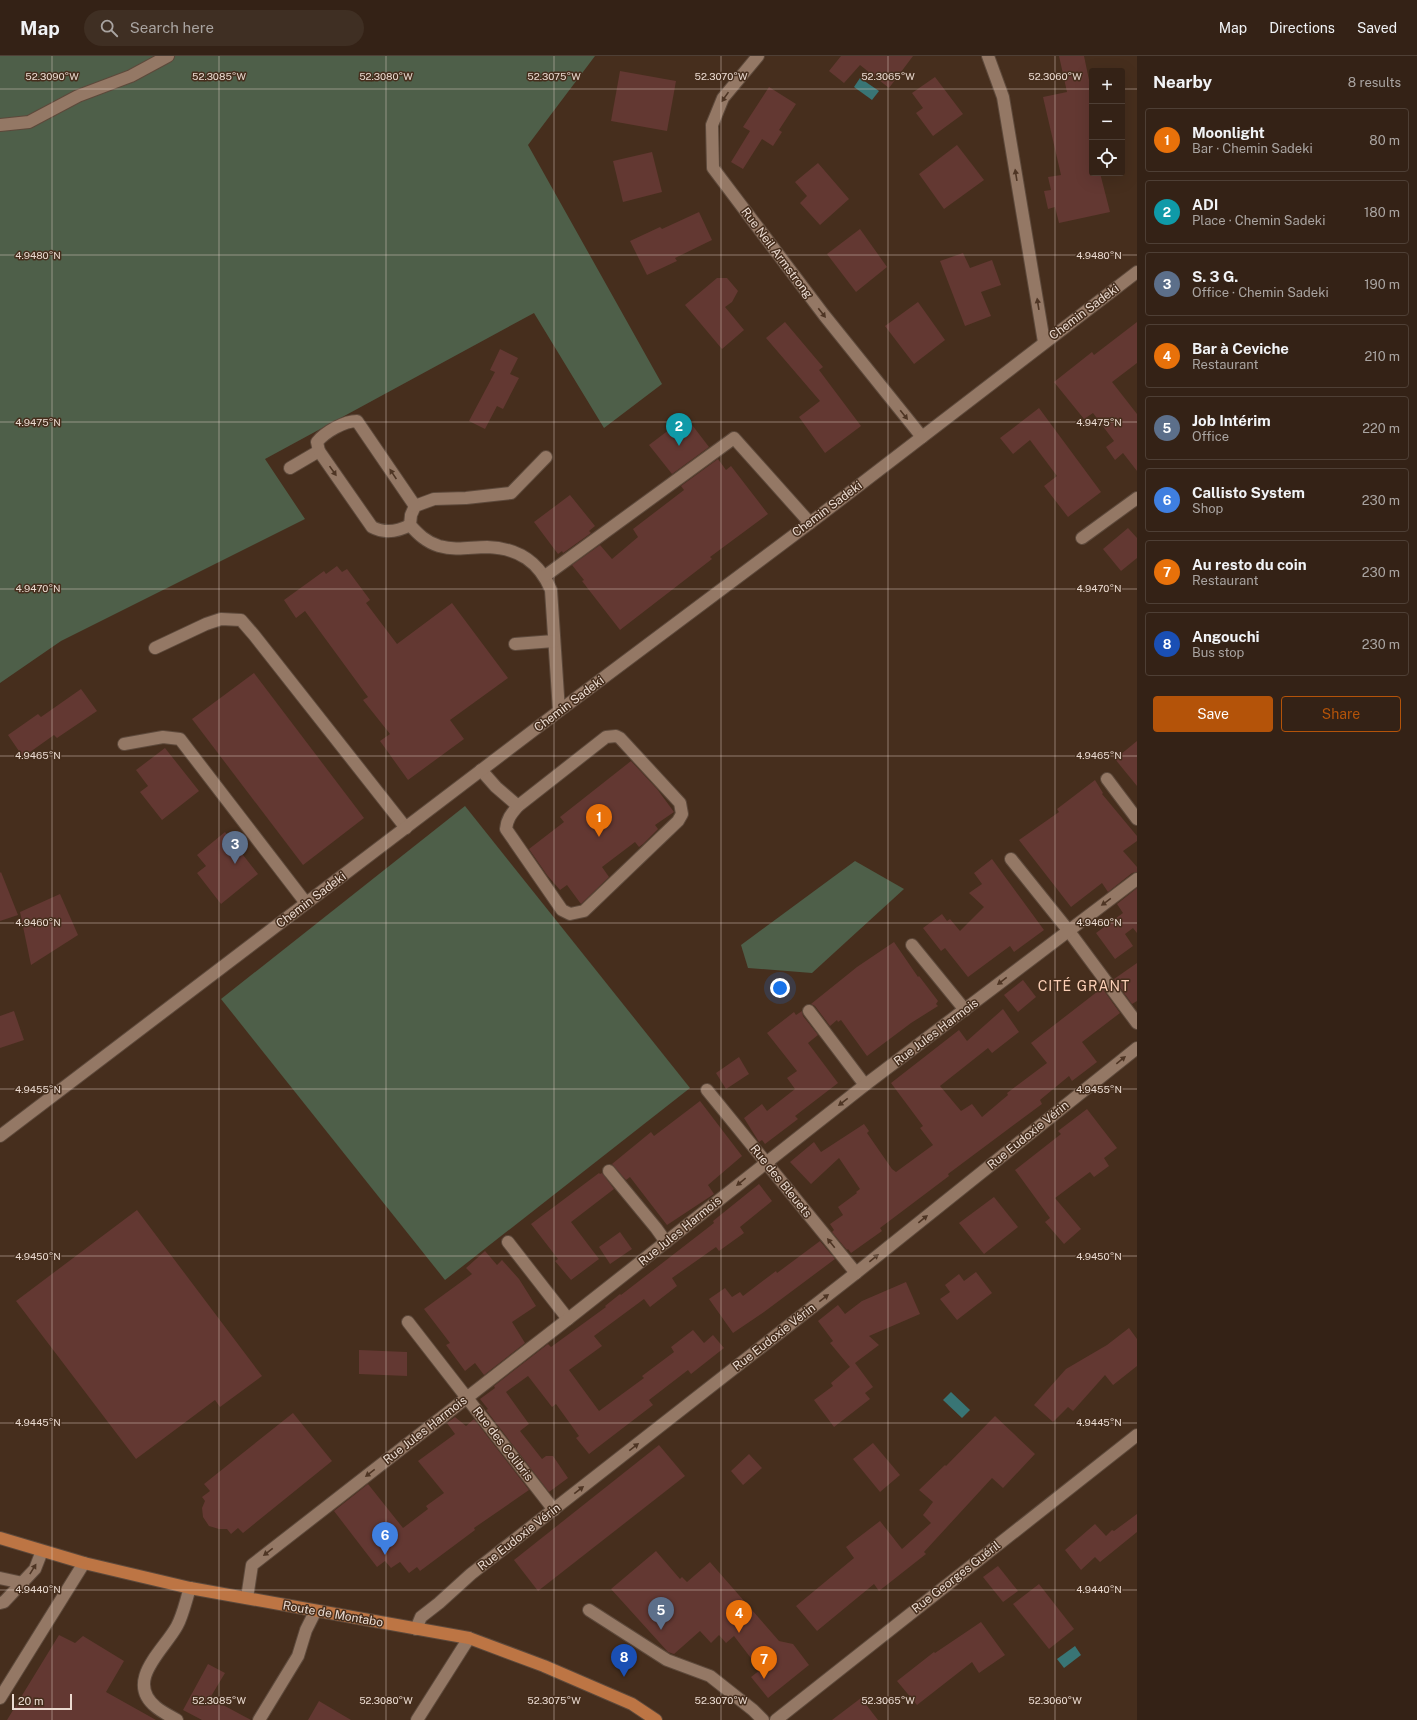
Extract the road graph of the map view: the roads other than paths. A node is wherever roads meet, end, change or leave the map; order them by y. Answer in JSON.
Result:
{"nodes":[{"id":1,"x":168,"y":56,"type":"edge"},
{"id":2,"x":758,"y":56,"type":"edge"},
{"id":3,"x":988,"y":56,"type":"edge"},
{"id":4,"x":0,"y":125,"type":"edge"},
{"id":5,"x":1137,"y":272,"type":"edge"},
{"id":6,"x":1044,"y":342,"type":"junction"},
{"id":7,"x":922,"y":437,"type":"junction"},
{"id":8,"x":319,"y":451,"type":"junction"},
{"id":9,"x":546,"y":457,"type":"dead end"},
{"id":10,"x":290,"y":468,"type":"dead end"},
{"id":11,"x":1137,"y":498,"type":"edge"},
{"id":12,"x":415,"y":506,"type":"junction"},
{"id":13,"x":810,"y":523,"type":"junction"},
{"id":14,"x":410,"y":525,"type":"junction"},
{"id":15,"x":1082,"y":538,"type":"dead end"},
{"id":16,"x":545,"y":576,"type":"junction"},
{"id":17,"x":554,"y":641,"type":"junction"},
{"id":18,"x":515,"y":644,"type":"dead end"},
{"id":19,"x":155,"y":648,"type":"dead end"},
{"id":20,"x":559,"y":711,"type":"junction"},
{"id":21,"x":124,"y":744,"type":"dead end"},
{"id":22,"x":482,"y":770,"type":"junction"},
{"id":23,"x":1107,"y":779,"type":"dead end"},
{"id":24,"x":518,"y":806,"type":"junction"},
{"id":25,"x":1137,"y":819,"type":"edge"},
{"id":26,"x":406,"y":828,"type":"junction"},
{"id":27,"x":1011,"y":860,"type":"dead end"},
{"id":28,"x":1137,"y":879,"type":"edge"},
{"id":29,"x":306,"y":903,"type":"junction"},
{"id":30,"x":1068,"y":930,"type":"junction"},
{"id":31,"x":912,"y":945,"type":"dead end"},
{"id":32,"x":965,"y":1010,"type":"junction"},
{"id":33,"x":809,"y":1011,"type":"dead end"},
{"id":34,"x":1137,"y":1023,"type":"edge"},
{"id":35,"x":1137,"y":1048,"type":"edge"},
{"id":36,"x":865,"y":1085,"type":"junction"},
{"id":37,"x":707,"y":1090,"type":"dead end"},
{"id":38,"x":0,"y":1136,"type":"edge"},
{"id":39,"x":766,"y":1162,"type":"junction"},
{"id":40,"x":609,"y":1171,"type":"dead end"},
{"id":41,"x":508,"y":1242,"type":"dead end"},
{"id":42,"x":666,"y":1242,"type":"junction"},
{"id":43,"x":856,"y":1273,"type":"junction"},
{"id":44,"x":568,"y":1319,"type":"junction"},
{"id":45,"x":408,"y":1322,"type":"dead end"},
{"id":46,"x":467,"y":1397,"type":"junction"},
{"id":47,"x":1137,"y":1435,"type":"edge"},
{"id":48,"x":554,"y":1510,"type":"junction"},
{"id":49,"x":0,"y":1538,"type":"edge"},
{"id":50,"x":42,"y":1551,"type":"junction"},
{"id":51,"x":84,"y":1563,"type":"junction"},
{"id":52,"x":0,"y":1578,"type":"edge"},
{"id":53,"x":23,"y":1583,"type":"junction"},
{"id":54,"x":190,"y":1588,"type":"junction"},
{"id":55,"x":247,"y":1598,"type":"junction"},
{"id":56,"x":0,"y":1603,"type":"edge"},
{"id":57,"x":588,"y":1610,"type":"dead end"},
{"id":58,"x":315,"y":1612,"type":"junction"},
{"id":59,"x":416,"y":1629,"type":"junction"},
{"id":60,"x":469,"y":1638,"type":"junction"},
{"id":61,"x":0,"y":1698,"type":"edge"},
{"id":62,"x":177,"y":1720,"type":"edge"},
{"id":63,"x":259,"y":1720,"type":"edge"},
{"id":64,"x":417,"y":1720,"type":"edge"},
{"id":65,"x":656,"y":1720,"type":"edge"},
{"id":66,"x":763,"y":1720,"type":"edge"},
{"id":67,"x":776,"y":1720,"type":"edge"}],
"edges":[{"from":1,"to":4,"type":"street"},
{"from":2,"to":7,"type":"street","name":"Rue Neil Armstrong","one_way":true},
{"from":6,"to":3,"type":"street","one_way":true},
{"from":5,"to":6,"type":"street","name":"Chemin Sadeki"},
{"from":6,"to":7,"type":"street","name":"Chemin Sadeki"},
{"from":7,"to":13,"type":"street","name":"Chemin Sadeki"},
{"from":8,"to":10,"type":"street"},
{"from":12,"to":8,"type":"street","one_way":true},
{"from":8,"to":14,"type":"street","one_way":true},
{"from":9,"to":12,"type":"street"},
{"from":11,"to":15,"type":"street"},
{"from":12,"to":14,"type":"street"},
{"from":13,"to":16,"type":"street"},
{"from":13,"to":20,"type":"street","name":"Chemin Sadeki"},
{"from":14,"to":16,"type":"street"},
{"from":16,"to":17,"type":"street"},
{"from":17,"to":18,"type":"street"},
{"from":17,"to":20,"type":"street"},
{"from":19,"to":26,"type":"street"},
{"from":20,"to":22,"type":"street","name":"Chemin Sadeki"},
{"from":21,"to":29,"type":"street"},
{"from":22,"to":24,"type":"street"},
{"from":22,"to":26,"type":"street","name":"Chemin Sadeki"},
{"from":23,"to":25,"type":"street"},
{"from":24,"to":24,"type":"street"},
{"from":26,"to":29,"type":"street","name":"Chemin Sadeki"},
{"from":27,"to":30,"type":"street"},
{"from":28,"to":30,"type":"street","name":"Rue Jules Harmois","one_way":true},
{"from":29,"to":38,"type":"street","name":"Chemin Sadeki"},
{"from":30,"to":32,"type":"street","name":"Rue Jules Harmois","one_way":true},
{"from":30,"to":34,"type":"street"},
{"from":31,"to":32,"type":"street"},
{"from":32,"to":36,"type":"street","name":"Rue Jules Harmois"},
{"from":33,"to":36,"type":"street"},
{"from":43,"to":35,"type":"street","name":"Rue Eudoxie Vérin","one_way":true},
{"from":36,"to":39,"type":"street","name":"Rue Jules Harmois","one_way":true},
{"from":37,"to":39,"type":"street","name":"Rue des Bleuets"},
{"from":39,"to":42,"type":"street","name":"Rue Jules Harmois","one_way":true},
{"from":43,"to":39,"type":"street","name":"Rue des Bleuets","one_way":true},
{"from":40,"to":42,"type":"street"},
{"from":41,"to":44,"type":"street"},
{"from":42,"to":44,"type":"street","name":"Rue Jules Harmois"},
{"from":48,"to":43,"type":"street","name":"Rue Eudoxie Vérin","one_way":true},
{"from":44,"to":46,"type":"street","name":"Rue Jules Harmois"},
{"from":45,"to":46,"type":"street","name":"Rue des Colibris"},
{"from":46,"to":48,"type":"street","name":"Rue des Colibris"},
{"from":46,"to":55,"type":"street","name":"Rue Jules Harmois","one_way":true},
{"from":47,"to":67,"type":"street","name":"Rue Georges Guéril"},
{"from":48,"to":59,"type":"street","name":"Rue Eudoxie Vérin"},
{"from":49,"to":50,"type":"main road","name":"Route de Montabo"},
{"from":50,"to":51,"type":"main road","name":"Route de Montabo"},
{"from":53,"to":50,"type":"street","one_way":true},
{"from":51,"to":54,"type":"main road","name":"Route de Montabo"},
{"from":51,"to":61,"type":"street"},
{"from":52,"to":53,"type":"street"},
{"from":53,"to":56,"type":"street"},
{"from":54,"to":55,"type":"main road","name":"Route de Montabo"},
{"from":54,"to":62,"type":"street"},
{"from":55,"to":58,"type":"main road","name":"Route de Montabo"},
{"from":57,"to":66,"type":"street"},
{"from":58,"to":59,"type":"main road","name":"Route de Montabo"},
{"from":58,"to":63,"type":"street"},
{"from":59,"to":60,"type":"main road","name":"Route de Montabo"},
{"from":60,"to":64,"type":"street"},
{"from":60,"to":65,"type":"main road","name":"Route de Montabo"}]}
